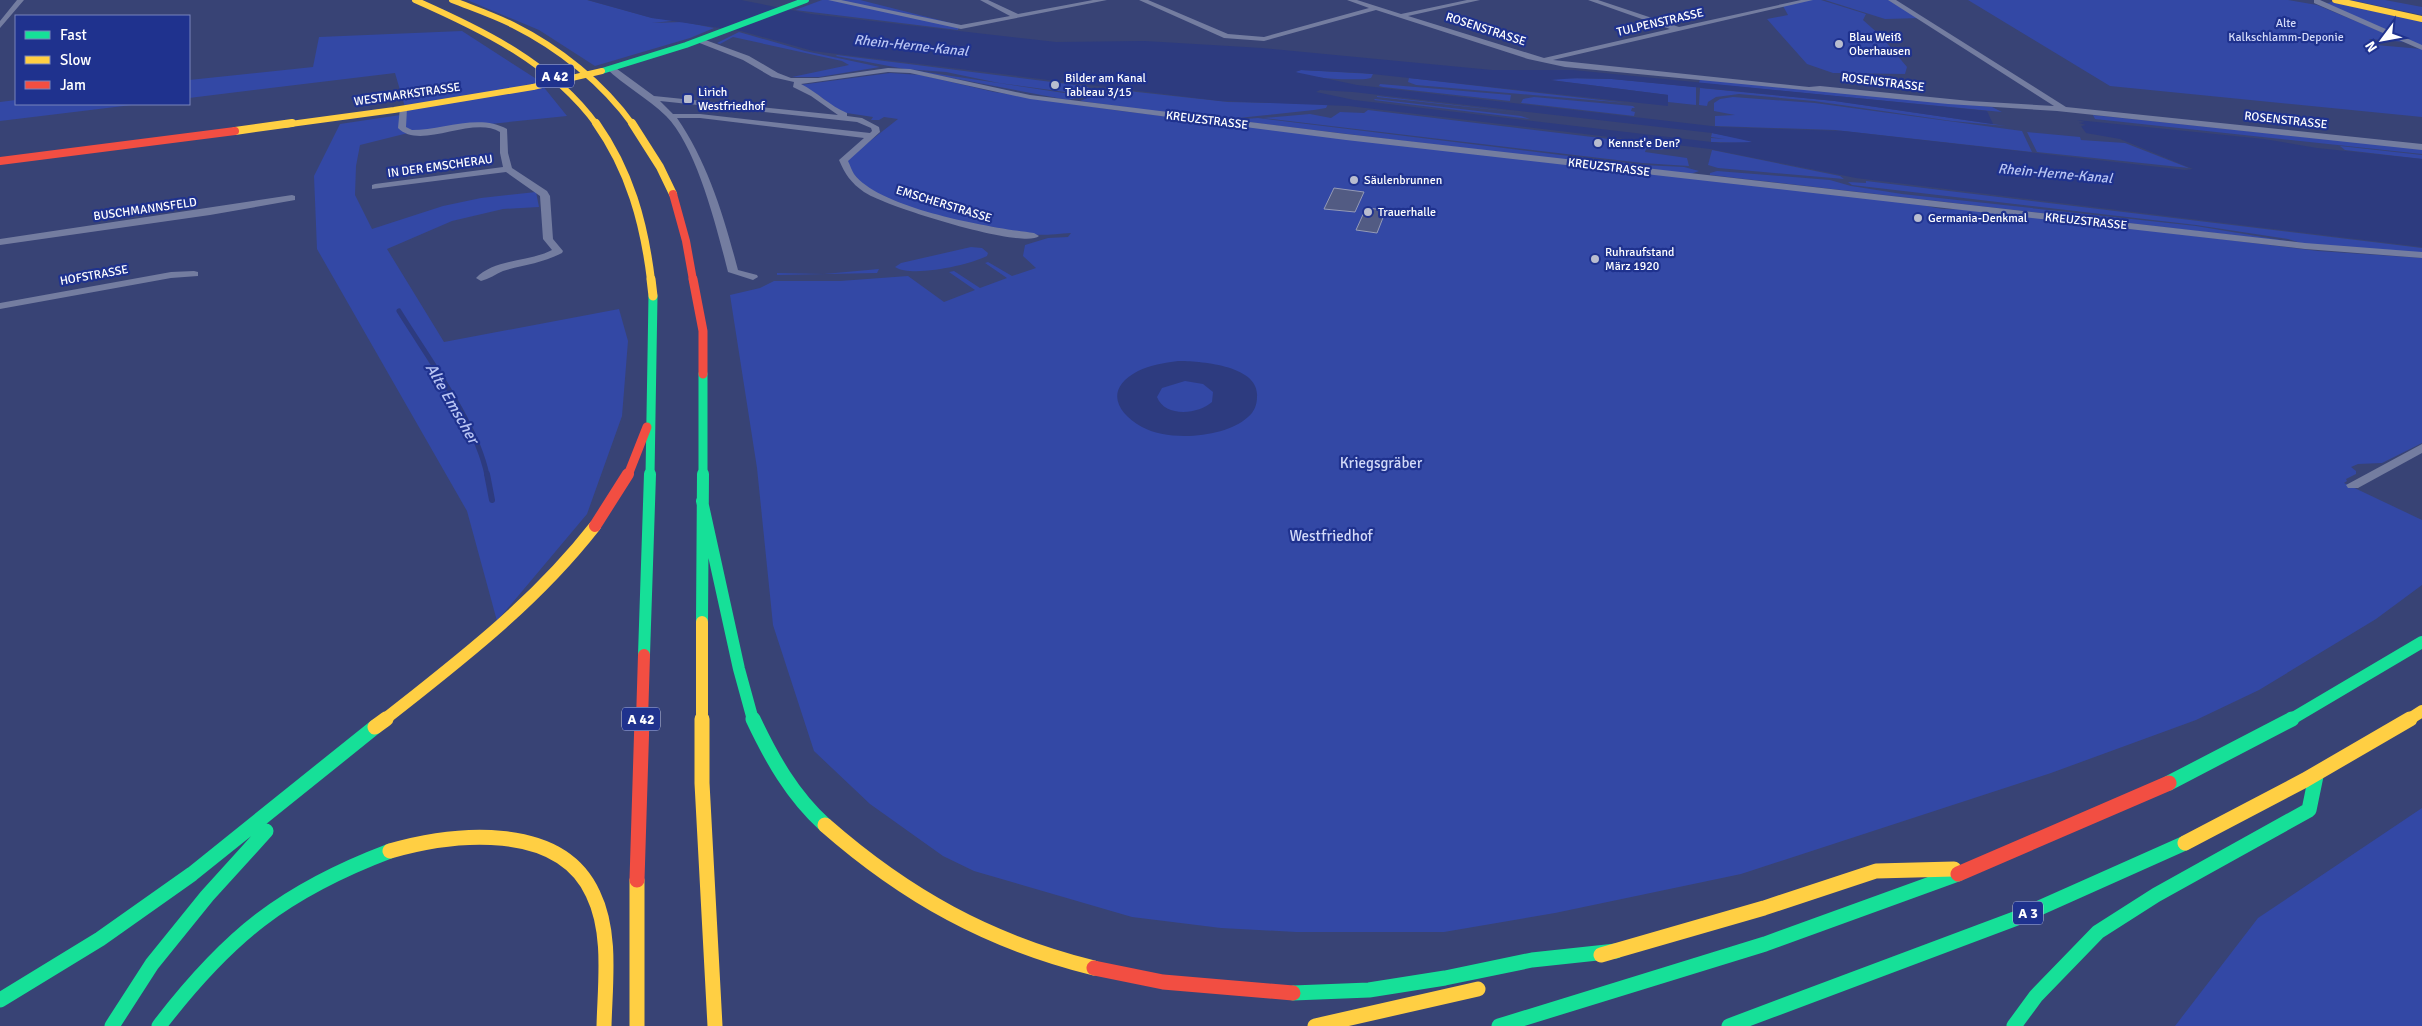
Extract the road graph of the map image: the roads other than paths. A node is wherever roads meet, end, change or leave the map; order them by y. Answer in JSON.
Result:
{"nodes":[{"id":1,"x":21,"y":0,"type":"edge"},
{"id":2,"x":415,"y":0,"type":"edge"},
{"id":3,"x":452,"y":0,"type":"edge"},
{"id":4,"x":806,"y":0,"type":"edge"},
{"id":5,"x":831,"y":0,"type":"edge"},
{"id":6,"x":983,"y":0,"type":"edge"},
{"id":7,"x":1104,"y":0,"type":"edge"},
{"id":8,"x":1142,"y":0,"type":"edge"},
{"id":9,"x":1350,"y":0,"type":"edge"},
{"id":10,"x":1477,"y":0,"type":"edge"},
{"id":11,"x":1591,"y":0,"type":"edge"},
{"id":12,"x":1810,"y":0,"type":"edge"},
{"id":13,"x":1891,"y":0,"type":"edge"},
{"id":14,"x":2317,"y":0,"type":"edge"},
{"id":15,"x":2335,"y":0,"type":"edge"},
{"id":16,"x":1377,"y":8,"type":"junction"},
{"id":17,"x":1402,"y":15,"type":"junction"},
{"id":18,"x":1019,"y":17,"type":"junction"},
{"id":19,"x":2422,"y":19,"type":"edge"},
{"id":20,"x":0,"y":26,"type":"edge"},
{"id":21,"x":1678,"y":30,"type":"junction"},
{"id":22,"x":700,"y":40,"type":"junction"},
{"id":23,"x":2422,"y":48,"type":"edge"},
{"id":24,"x":1544,"y":60,"type":"junction"},
{"id":25,"x":606,"y":70,"type":"junction"},
{"id":26,"x":799,"y":81,"type":"junction"},
{"id":27,"x":652,"y":98,"type":"junction"},
{"id":28,"x":699,"y":102,"type":"junction"},
{"id":29,"x":404,"y":109,"type":"junction"},
{"id":30,"x":2072,"y":110,"type":"junction"},
{"id":31,"x":671,"y":116,"type":"junction"},
{"id":32,"x":855,"y":119,"type":"junction"},
{"id":33,"x":873,"y":136,"type":"junction"},
{"id":34,"x":2422,"y":147,"type":"edge"},
{"id":35,"x":0,"y":161,"type":"edge"},
{"id":36,"x":508,"y":169,"type":"junction"},
{"id":37,"x":374,"y":187,"type":"dead end"},
{"id":38,"x":292,"y":198,"type":"dead end"},
{"id":39,"x":1034,"y":236,"type":"dead end"},
{"id":40,"x":0,"y":242,"type":"edge"},
{"id":41,"x":2422,"y":255,"type":"edge"},
{"id":42,"x":194,"y":274,"type":"dead end"},
{"id":43,"x":753,"y":277,"type":"dead end"},
{"id":44,"x":481,"y":278,"type":"dead end"},
{"id":45,"x":0,"y":306,"type":"edge"},
{"id":46,"x":653,"y":413,"type":"junction"},
{"id":47,"x":2422,"y":448,"type":"edge"},
{"id":48,"x":2353,"y":485,"type":"dead end"},
{"id":49,"x":702,"y":501,"type":"junction"},
{"id":50,"x":2422,"y":642,"type":"edge"},
{"id":51,"x":2422,"y":711,"type":"edge"},
{"id":52,"x":328,"y":766,"type":"junction"},
{"id":53,"x":2316,"y":776,"type":"junction"},
{"id":54,"x":1969,"y":869,"type":"junction"},
{"id":55,"x":1616,"y":951,"type":"junction"},
{"id":56,"x":1553,"y":970,"type":"dead end"},
{"id":57,"x":1488,"y":986,"type":"dead end"},
{"id":58,"x":0,"y":1000,"type":"edge"},
{"id":59,"x":112,"y":1026,"type":"edge"},
{"id":60,"x":159,"y":1026,"type":"edge"},
{"id":61,"x":604,"y":1026,"type":"edge"},
{"id":62,"x":636,"y":1026,"type":"edge"},
{"id":63,"x":715,"y":1026,"type":"edge"},
{"id":64,"x":1315,"y":1026,"type":"edge"},
{"id":65,"x":1499,"y":1026,"type":"edge"},
{"id":66,"x":1729,"y":1026,"type":"edge"},
{"id":67,"x":2014,"y":1026,"type":"edge"}],
"edges":[{"from":1,"to":20,"type":"street"},
{"from":2,"to":46,"type":"main road","number":"A 42"},
{"from":3,"to":49,"type":"main road","number":"A 42"},
{"from":4,"to":22,"type":"main road","name":"WESTMARKSTRASSE"},
{"from":5,"to":18,"type":"street"},
{"from":6,"to":18,"type":"street"},
{"from":7,"to":18,"type":"street"},
{"from":8,"to":16,"type":"street"},
{"from":9,"to":16,"type":"street","name":"ROSENSTRASSE"},
{"from":10,"to":17,"type":"street"},
{"from":11,"to":21,"type":"street"},
{"from":12,"to":21,"type":"street","name":"TULPENSTRASSE"},
{"from":13,"to":30,"type":"street"},
{"from":14,"to":23,"type":"street"},
{"from":15,"to":19,"type":"main road"},
{"from":16,"to":17,"type":"street","name":"ROSENSTRASSE"},
{"from":17,"to":24,"type":"street","name":"ROSENSTRASSE"},
{"from":21,"to":24,"type":"street","name":"TULPENSTRASSE"},
{"from":22,"to":25,"type":"main road","name":"WESTMARKSTRASSE"},
{"from":22,"to":26,"type":"street"},
{"from":24,"to":30,"type":"street","name":"ROSENSTRASSE"},
{"from":25,"to":27,"type":"street"},
{"from":25,"to":29,"type":"main road","name":"WESTMARKSTRASSE","bridge":true},
{"from":26,"to":32,"type":"street"},
{"from":26,"to":41,"type":"street","name":"KREUZSTRASSE"},
{"from":27,"to":28,"type":"street"},
{"from":27,"to":31,"type":"street"},
{"from":28,"to":31,"type":"street"},
{"from":28,"to":32,"type":"street"},
{"from":29,"to":35,"type":"main road","name":"WESTMARKSTRASSE"},
{"from":29,"to":36,"type":"street","name":"IN DER EMSCHERAU"},
{"from":30,"to":34,"type":"street","name":"ROSENSTRASSE"},
{"from":31,"to":33,"type":"street"},
{"from":31,"to":43,"type":"street"},
{"from":32,"to":33,"type":"street"},
{"from":33,"to":39,"type":"street","name":"EMSCHERSTRASSE"},
{"from":36,"to":37,"type":"street","name":"IN DER EMSCHERAU"},
{"from":36,"to":44,"type":"street","name":"IN DER EMSCHERAU"},
{"from":38,"to":40,"type":"street","name":"BUSCHMANNSFELD"},
{"from":42,"to":45,"type":"street","name":"HOFSTRASSE"},
{"from":46,"to":52,"type":"main road"},
{"from":46,"to":62,"type":"main road","number":"A 42"},
{"from":47,"to":48,"type":"street"},
{"from":49,"to":55,"type":"main road"},
{"from":49,"to":63,"type":"main road","number":"A 42"},
{"from":50,"to":54,"type":"main road"},
{"from":51,"to":53,"type":"main road","number":"A 3"},
{"from":52,"to":58,"type":"main road"},
{"from":52,"to":59,"type":"main road"},
{"from":53,"to":66,"type":"main road","number":"A 3"},
{"from":53,"to":67,"type":"main road"},
{"from":54,"to":55,"type":"main road"},
{"from":54,"to":65,"type":"main road"},
{"from":55,"to":56,"type":"main road"},
{"from":57,"to":64,"type":"main road"},
{"from":60,"to":61,"type":"main road"}]}
